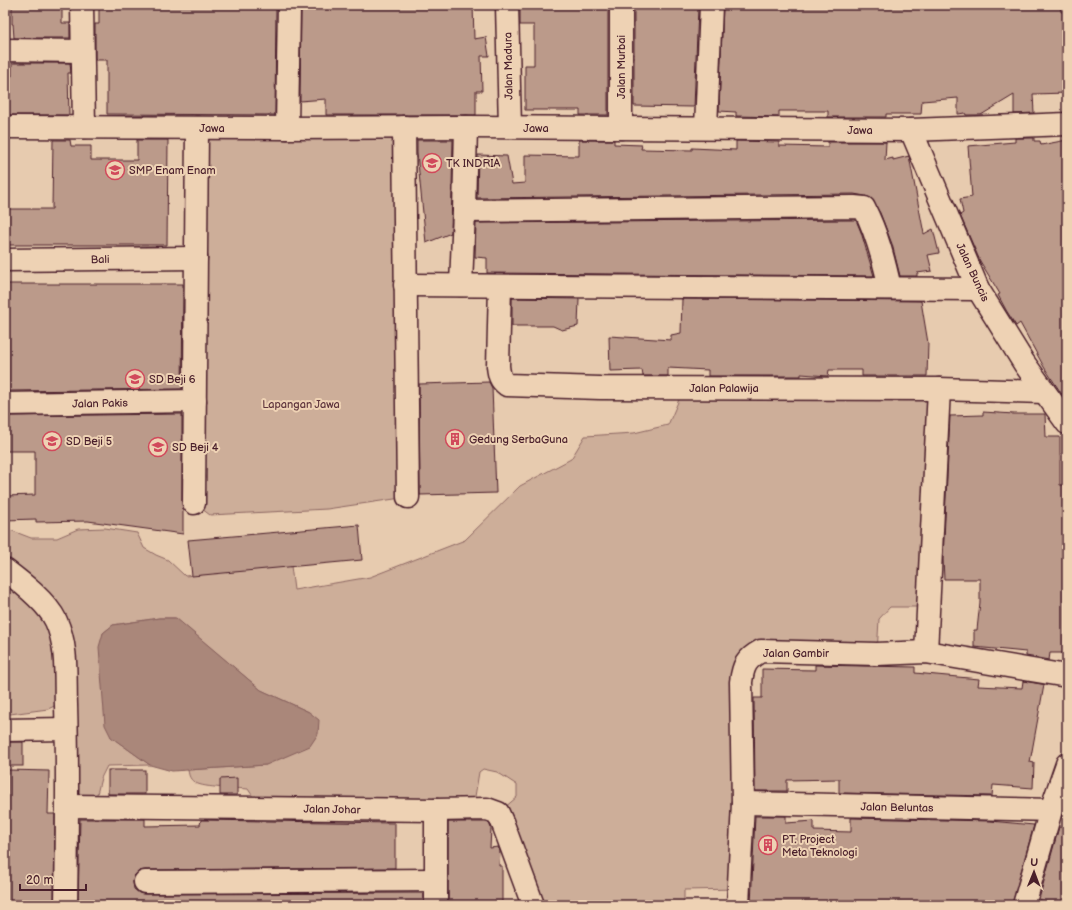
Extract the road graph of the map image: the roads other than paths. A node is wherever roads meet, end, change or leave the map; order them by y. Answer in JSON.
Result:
{"nodes":[{"id":1,"x":82,"y":5,"type":"edge"},
{"id":2,"x":289,"y":5,"type":"edge"},
{"id":3,"x":507,"y":5,"type":"edge"},
{"id":4,"x":621,"y":5,"type":"edge"},
{"id":5,"x":711,"y":5,"type":"edge"},
{"id":6,"x":5,"y":50,"type":"edge"},
{"id":7,"x":82,"y":51,"type":"junction"},
{"id":8,"x":1067,"y":124,"type":"edge"},
{"id":9,"x":5,"y":127,"type":"edge"},
{"id":10,"x":84,"y":127,"type":"junction"},
{"id":11,"x":404,"y":127,"type":"junction"},
{"id":12,"x":466,"y":127,"type":"junction"},
{"id":13,"x":510,"y":127,"type":"junction"},
{"id":14,"x":197,"y":128,"type":"junction"},
{"id":15,"x":287,"y":128,"type":"junction"},
{"id":16,"x":621,"y":128,"type":"junction"},
{"id":17,"x":706,"y":128,"type":"junction"},
{"id":18,"x":911,"y":130,"type":"junction"},
{"id":19,"x":464,"y":211,"type":"junction"},
{"id":20,"x":196,"y":258,"type":"junction"},
{"id":21,"x":5,"y":260,"type":"edge"},
{"id":22,"x":405,"y":285,"type":"junction"},
{"id":23,"x":461,"y":285,"type":"junction"},
{"id":24,"x":500,"y":286,"type":"junction"},
{"id":25,"x":890,"y":288,"type":"junction"},
{"id":26,"x":978,"y":289,"type":"junction"},
{"id":27,"x":939,"y":389,"type":"junction"},
{"id":28,"x":1044,"y":392,"type":"junction"},
{"id":29,"x":195,"y":401,"type":"junction"},
{"id":30,"x":5,"y":404,"type":"edge"},
{"id":31,"x":1067,"y":423,"type":"edge"},
{"id":32,"x":408,"y":497,"type":"dead end"},
{"id":33,"x":194,"y":503,"type":"dead end"},
{"id":34,"x":5,"y":570,"type":"edge"},
{"id":35,"x":926,"y":652,"type":"junction"},
{"id":36,"x":1067,"y":676,"type":"edge"},
{"id":37,"x":66,"y":729,"type":"junction"},
{"id":38,"x":5,"y":730,"type":"edge"},
{"id":39,"x":1067,"y":764,"type":"edge"},
{"id":40,"x":742,"y":803,"type":"junction"},
{"id":41,"x":68,"y":806,"type":"junction"},
{"id":42,"x":436,"y":810,"type":"junction"},
{"id":43,"x":1051,"y":810,"type":"junction"},
{"id":44,"x":436,"y":880,"type":"junction"},
{"id":45,"x":144,"y":882,"type":"dead end"},
{"id":46,"x":66,"y":905,"type":"edge"},
{"id":47,"x":436,"y":905,"type":"edge"},
{"id":48,"x":533,"y":905,"type":"edge"},
{"id":49,"x":738,"y":905,"type":"edge"},
{"id":50,"x":1024,"y":905,"type":"edge"}],
"edges":[{"from":1,"to":7,"type":"street"},
{"from":2,"to":15,"type":"street"},
{"from":3,"to":13,"type":"street","name":"Jalan Madura"},
{"from":4,"to":16,"type":"street","name":"Jalan Murbai"},
{"from":5,"to":17,"type":"street"},
{"from":6,"to":7,"type":"street"},
{"from":7,"to":10,"type":"street"},
{"from":8,"to":18,"type":"street","name":"Jawa"},
{"from":9,"to":10,"type":"street","name":"Jawa"},
{"from":10,"to":14,"type":"street","name":"Jawa"},
{"from":11,"to":12,"type":"street","name":"Jawa"},
{"from":11,"to":15,"type":"street","name":"Jawa"},
{"from":11,"to":22,"type":"street"},
{"from":12,"to":13,"type":"street","name":"Jawa"},
{"from":12,"to":19,"type":"street"},
{"from":13,"to":16,"type":"street","name":"Jawa"},
{"from":14,"to":15,"type":"street","name":"Jawa"},
{"from":14,"to":20,"type":"street"},
{"from":16,"to":17,"type":"street","name":"Jawa"},
{"from":17,"to":18,"type":"street","name":"Jawa"},
{"from":18,"to":26,"type":"street","name":"Jalan Buncis"},
{"from":19,"to":23,"type":"street"},
{"from":19,"to":25,"type":"street"},
{"from":20,"to":21,"type":"street","name":"Bali"},
{"from":20,"to":29,"type":"street"},
{"from":22,"to":23,"type":"street"},
{"from":22,"to":32,"type":"street"},
{"from":23,"to":24,"type":"street"},
{"from":24,"to":25,"type":"street"},
{"from":24,"to":27,"type":"street","name":"Jalan Palawija"},
{"from":25,"to":26,"type":"street"},
{"from":26,"to":28,"type":"street","name":"Jalan Buncis"},
{"from":27,"to":28,"type":"street","name":"Jalan Palawija"},
{"from":27,"to":35,"type":"street"},
{"from":28,"to":31,"type":"street","name":"Jalan Buncis"},
{"from":29,"to":30,"type":"street","name":"Jalan Pakis"},
{"from":29,"to":33,"type":"street"},
{"from":34,"to":37,"type":"street"},
{"from":35,"to":36,"type":"street","name":"Jalan Gambir"},
{"from":35,"to":40,"type":"street","name":"Jalan Gambir"},
{"from":37,"to":38,"type":"street"},
{"from":37,"to":41,"type":"street"},
{"from":39,"to":43,"type":"street"},
{"from":40,"to":43,"type":"street","name":"Jalan Beluntas"},
{"from":40,"to":49,"type":"street","name":"Jalan Gambir"},
{"from":41,"to":42,"type":"street","name":"Jalan Johar"},
{"from":41,"to":46,"type":"street"},
{"from":42,"to":44,"type":"street"},
{"from":42,"to":48,"type":"street","name":"Jalan Johar"},
{"from":43,"to":50,"type":"street"},
{"from":44,"to":45,"type":"street"},
{"from":44,"to":47,"type":"street"}]}
